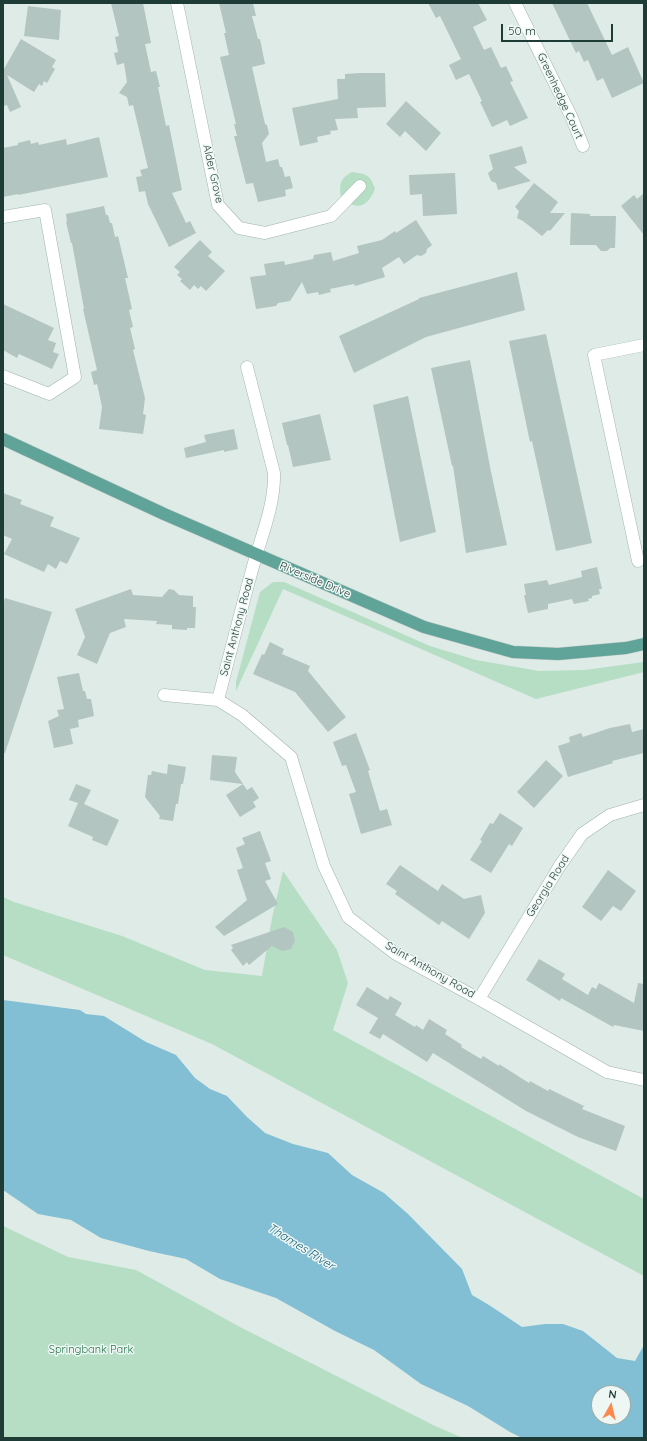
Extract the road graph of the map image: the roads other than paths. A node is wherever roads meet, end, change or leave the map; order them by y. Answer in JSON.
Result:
{"nodes":[{"id":1,"x":177,"y":3,"type":"edge"},
{"id":2,"x":515,"y":3,"type":"edge"},
{"id":3,"x":583,"y":146,"type":"dead end"},
{"id":4,"x":360,"y":186,"type":"dead end"},
{"id":5,"x":3,"y":218,"type":"edge"},
{"id":6,"x":644,"y":345,"type":"edge"},
{"id":7,"x":247,"y":367,"type":"dead end"},
{"id":8,"x":3,"y":376,"type":"edge"},
{"id":9,"x":3,"y":439,"type":"edge"},
{"id":10,"x":257,"y":554,"type":"junction"},
{"id":11,"x":638,"y":561,"type":"dead end"},
{"id":12,"x":644,"y":644,"type":"edge"},
{"id":13,"x":164,"y":695,"type":"dead end"},
{"id":14,"x":218,"y":700,"type":"junction"},
{"id":15,"x":644,"y":805,"type":"edge"},
{"id":16,"x":479,"y":998,"type":"junction"},
{"id":17,"x":644,"y":1080,"type":"edge"}],
"edges":[{"from":1,"to":4,"type":"street","name":"Alder Grove"},
{"from":2,"to":3,"type":"street","name":"Greenhedge Court"},
{"from":5,"to":8,"type":"street"},
{"from":6,"to":11,"type":"street"},
{"from":7,"to":10,"type":"street","name":"Saint Anthony Road"},
{"from":9,"to":10,"type":"main road","name":"Riverside Drive"},
{"from":10,"to":12,"type":"main road","name":"Riverside Drive"},
{"from":10,"to":14,"type":"street","name":"Saint Anthony Road"},
{"from":13,"to":14,"type":"street","name":"Saint Anthony Road"},
{"from":14,"to":16,"type":"street","name":"Saint Anthony Road"},
{"from":15,"to":16,"type":"street","name":"Georgia Road"},
{"from":16,"to":17,"type":"street","name":"Saint Anthony Road"}]}
